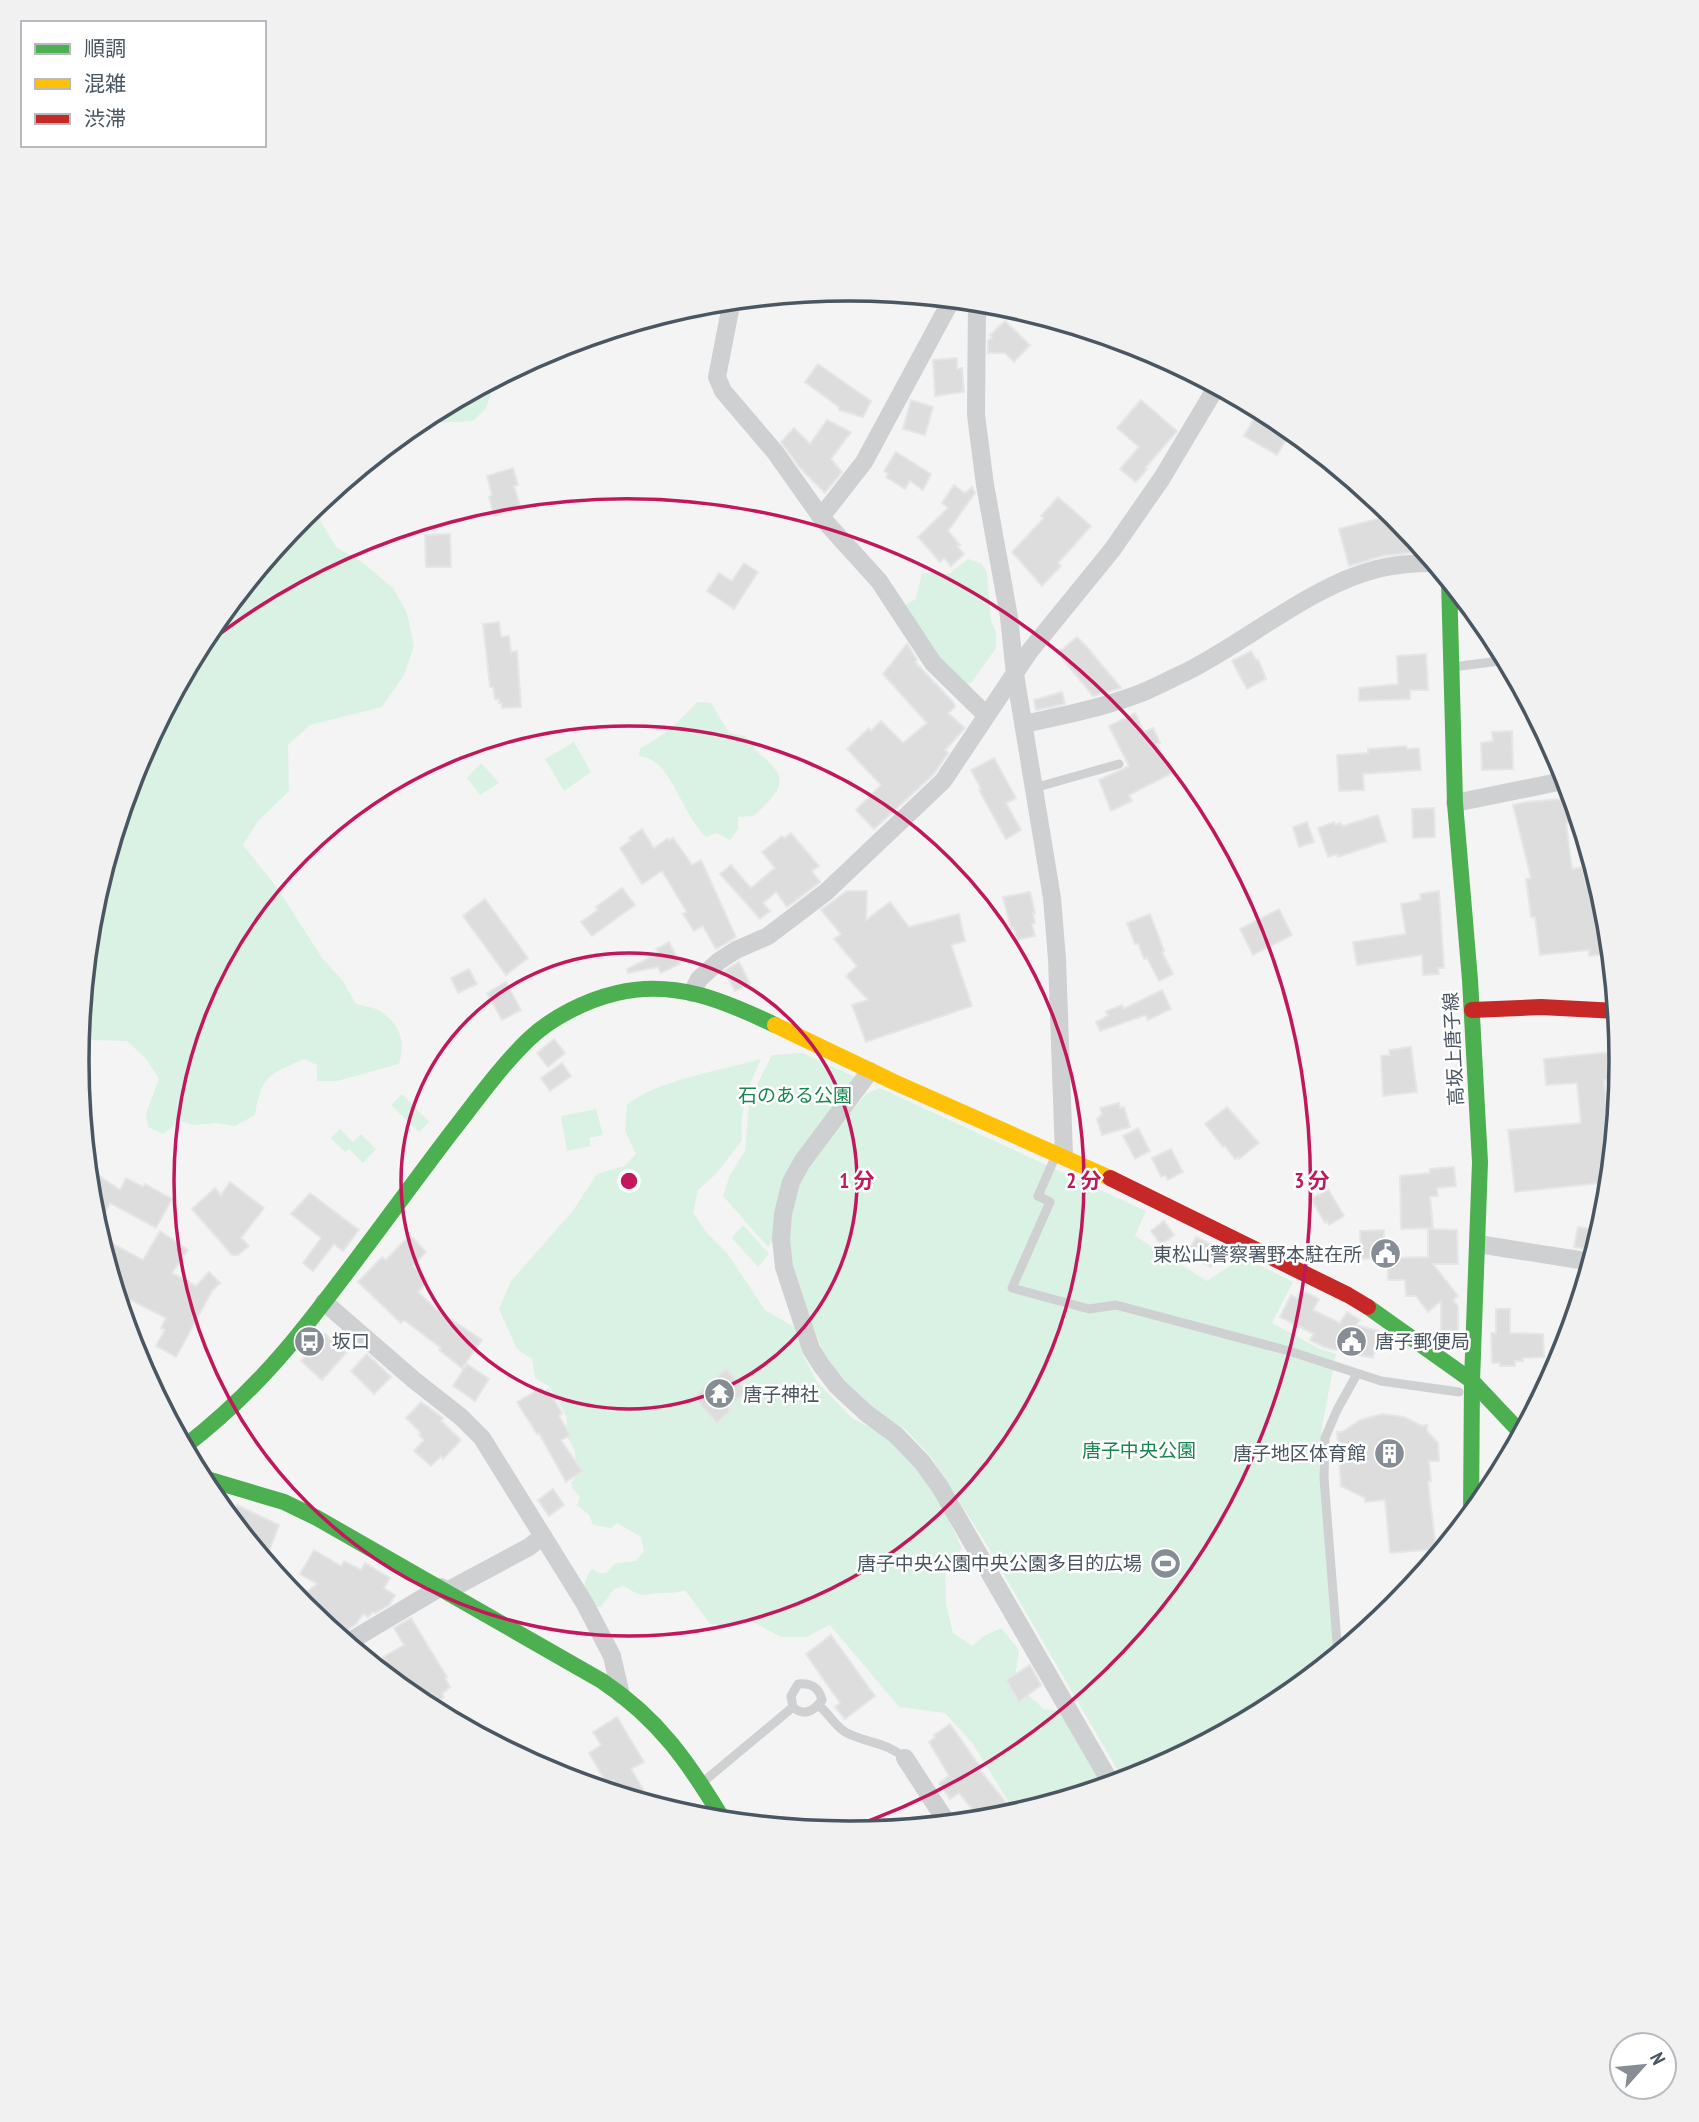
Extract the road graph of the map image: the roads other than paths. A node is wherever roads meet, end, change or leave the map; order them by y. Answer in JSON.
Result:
{"nodes":[{"id":1,"x":948,"y":307,"type":"edge"},
{"id":2,"x":730,"y":310,"type":"edge"},
{"id":3,"x":977,"y":312,"type":"edge"},
{"id":4,"x":1213,"y":393,"type":"edge"},
{"id":5,"x":821,"y":517,"type":"junction"},
{"id":6,"x":1424,"y":563,"type":"edge"},
{"id":7,"x":1449,"y":594,"type":"edge"},
{"id":8,"x":1496,"y":662,"type":"edge"},
{"id":9,"x":1452,"y":668,"type":"junction"},
{"id":10,"x":1015,"y":674,"type":"junction"},
{"id":11,"x":986,"y":715,"type":"junction"},
{"id":12,"x":1024,"y":724,"type":"junction"},
{"id":13,"x":1119,"y":764,"type":"dead end"},
{"id":14,"x":1556,"y":782,"type":"edge"},
{"id":15,"x":1034,"y":788,"type":"junction"},
{"id":16,"x":1455,"y":803,"type":"junction"},
{"id":17,"x":692,"y":993,"type":"junction"},
{"id":18,"x":1472,"y":1010,"type":"junction"},
{"id":19,"x":1608,"y":1010,"type":"edge"},
{"id":20,"x":870,"y":1071,"type":"junction"},
{"id":21,"x":1061,"y":1155,"type":"junction"},
{"id":22,"x":1478,"y":1244,"type":"junction"},
{"id":23,"x":1583,"y":1261,"type":"edge"},
{"id":24,"x":324,"y":1302,"type":"junction"},
{"id":25,"x":1357,"y":1374,"type":"junction"},
{"id":26,"x":1472,"y":1381,"type":"junction"},
{"id":27,"x":1459,"y":1392,"type":"dead end"},
{"id":28,"x":1515,"y":1427,"type":"edge"},
{"id":29,"x":191,"y":1441,"type":"edge"},
{"id":30,"x":216,"y":1482,"type":"edge"},
{"id":31,"x":1471,"y":1498,"type":"edge"},
{"id":32,"x":543,"y":1536,"type":"junction"},
{"id":33,"x":444,"y":1589,"type":"junction"},
{"id":34,"x":355,"y":1638,"type":"edge"},
{"id":35,"x":1337,"y":1644,"type":"edge"},
{"id":36,"x":621,"y":1695,"type":"junction"},
{"id":37,"x":818,"y":1705,"type":"junction"},
{"id":38,"x":793,"y":1707,"type":"junction"},
{"id":39,"x":905,"y":1758,"type":"joint"},
{"id":40,"x":1107,"y":1776,"type":"edge"},
{"id":41,"x":701,"y":1783,"type":"junction"},
{"id":42,"x":717,"y":1810,"type":"edge"},
{"id":43,"x":943,"y":1816,"type":"edge"}],
"edges":[{"from":1,"to":5,"type":"street"},
{"from":2,"to":5,"type":"street"},
{"from":3,"to":10,"type":"street"},
{"from":4,"to":10,"type":"street"},
{"from":5,"to":11,"type":"street"},
{"from":6,"to":12,"type":"street"},
{"from":7,"to":9,"type":"street","name":"高坂上唐子線"},
{"from":8,"to":9,"type":"lane"},
{"from":9,"to":16,"type":"street","name":"高坂上唐子線"},
{"from":10,"to":11,"type":"street"},
{"from":10,"to":12,"type":"street"},
{"from":11,"to":17,"type":"street"},
{"from":12,"to":15,"type":"street"},
{"from":13,"to":15,"type":"lane"},
{"from":14,"to":16,"type":"street"},
{"from":15,"to":21,"type":"street"},
{"from":16,"to":18,"type":"street","name":"高坂上唐子線"},
{"from":17,"to":20,"type":"street"},
{"from":17,"to":24,"type":"street"},
{"from":18,"to":19,"type":"street"},
{"from":18,"to":22,"type":"street","name":"高坂上唐子線"},
{"from":20,"to":21,"type":"street"},
{"from":20,"to":40,"type":"street"},
{"from":21,"to":25,"type":"lane"},
{"from":21,"to":26,"type":"street"},
{"from":22,"to":23,"type":"street"},
{"from":22,"to":26,"type":"street","name":"高坂上唐子線"},
{"from":24,"to":29,"type":"street"},
{"from":24,"to":32,"type":"street"},
{"from":25,"to":27,"type":"lane"},
{"from":25,"to":35,"type":"lane"},
{"from":26,"to":28,"type":"street"},
{"from":26,"to":31,"type":"street","name":"高坂上唐子線"},
{"from":30,"to":33,"type":"street"},
{"from":32,"to":33,"type":"street"},
{"from":32,"to":36,"type":"street"},
{"from":33,"to":34,"type":"street"},
{"from":33,"to":36,"type":"street"},
{"from":36,"to":41,"type":"street"},
{"from":37,"to":38,"type":"lane"},
{"from":37,"to":38,"type":"lane"},
{"from":37,"to":39,"type":"lane"},
{"from":38,"to":41,"type":"lane"},
{"from":39,"to":43,"type":"street"},
{"from":41,"to":42,"type":"street"}]}
